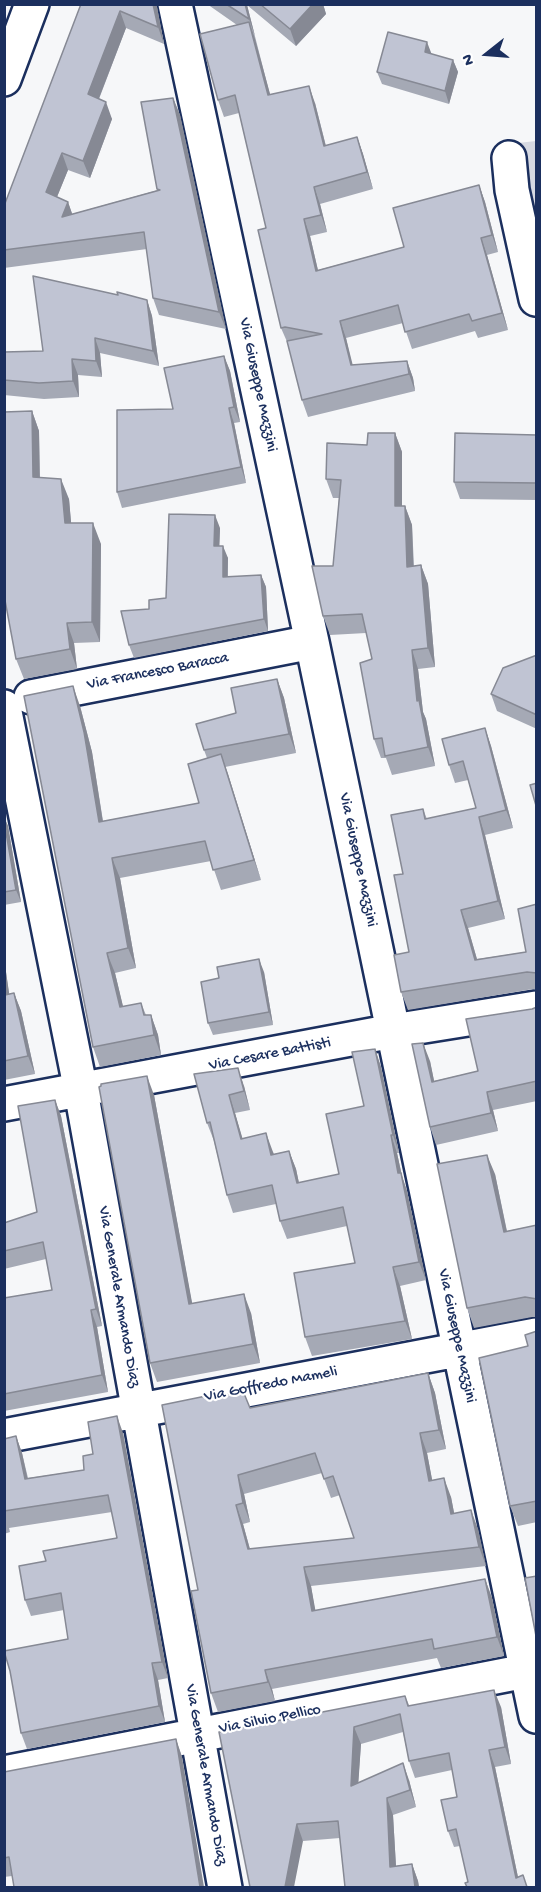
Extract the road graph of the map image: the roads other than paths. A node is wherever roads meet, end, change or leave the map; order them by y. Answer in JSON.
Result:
{"nodes":[{"id":1,"x":32,"y":4,"type":"edge"},
{"id":2,"x":175,"y":4,"type":"edge"},
{"id":3,"x":4,"y":80,"type":"edge"},
{"id":4,"x":509,"y":158,"type":"dead end"},
{"id":5,"x":537,"y":299,"type":"edge"},
{"id":6,"x":312,"y":642,"type":"junction"},
{"id":7,"x":4,"y":702,"type":"edge"},
{"id":8,"x":4,"y":707,"type":"edge"},
{"id":9,"x":537,"y":1008,"type":"edge"},
{"id":10,"x":393,"y":1031,"type":"junction"},
{"id":11,"x":81,"y":1091,"type":"junction"},
{"id":12,"x":4,"y":1104,"type":"edge"},
{"id":13,"x":537,"y":1335,"type":"edge"},
{"id":14,"x":459,"y":1349,"type":"junction"},
{"id":15,"x":139,"y":1411,"type":"junction"},
{"id":16,"x":4,"y":1436,"type":"edge"},
{"id":17,"x":531,"y":1670,"type":"edge"},
{"id":18,"x":537,"y":1716,"type":"edge"},
{"id":19,"x":198,"y":1734,"type":"junction"},
{"id":20,"x":4,"y":1773,"type":"edge"},
{"id":21,"x":225,"y":1887,"type":"edge"}],
"edges":[{"from":1,"to":3,"type":"street"},
{"from":2,"to":6,"type":"street","name":"Via Giuseppe Mazzini"},
{"from":4,"to":5,"type":"street"},
{"from":6,"to":7,"type":"street","name":"Via Francesco Baracca"},
{"from":6,"to":10,"type":"street","name":"Via Giuseppe Mazzini"},
{"from":8,"to":11,"type":"street","name":"Via Generale Armando Diaz"},
{"from":9,"to":10,"type":"street","name":"Via Cesare Battisti"},
{"from":10,"to":11,"type":"street","name":"Via Cesare Battisti"},
{"from":10,"to":14,"type":"street","name":"Via Giuseppe Mazzini"},
{"from":11,"to":12,"type":"street","name":"Via Cesare Battisti"},
{"from":11,"to":15,"type":"street","name":"Via Generale Armando Diaz"},
{"from":13,"to":14,"type":"street","name":"Via Goffredo Mameli"},
{"from":14,"to":15,"type":"street","name":"Via Goffredo Mameli"},
{"from":14,"to":17,"type":"street","name":"Via Giuseppe Mazzini"},
{"from":15,"to":16,"type":"street","name":"Via Goffredo Mameli"},
{"from":15,"to":19,"type":"street","name":"Via Generale Armando Diaz"},
{"from":17,"to":18,"type":"street","name":"Via Giuseppe Mazzini"},
{"from":17,"to":19,"type":"street","name":"Via Silvio Pellico"},
{"from":19,"to":20,"type":"street","name":"Via Silvio Pellico"},
{"from":19,"to":21,"type":"street","name":"Via Generale Armando Diaz"}]}
